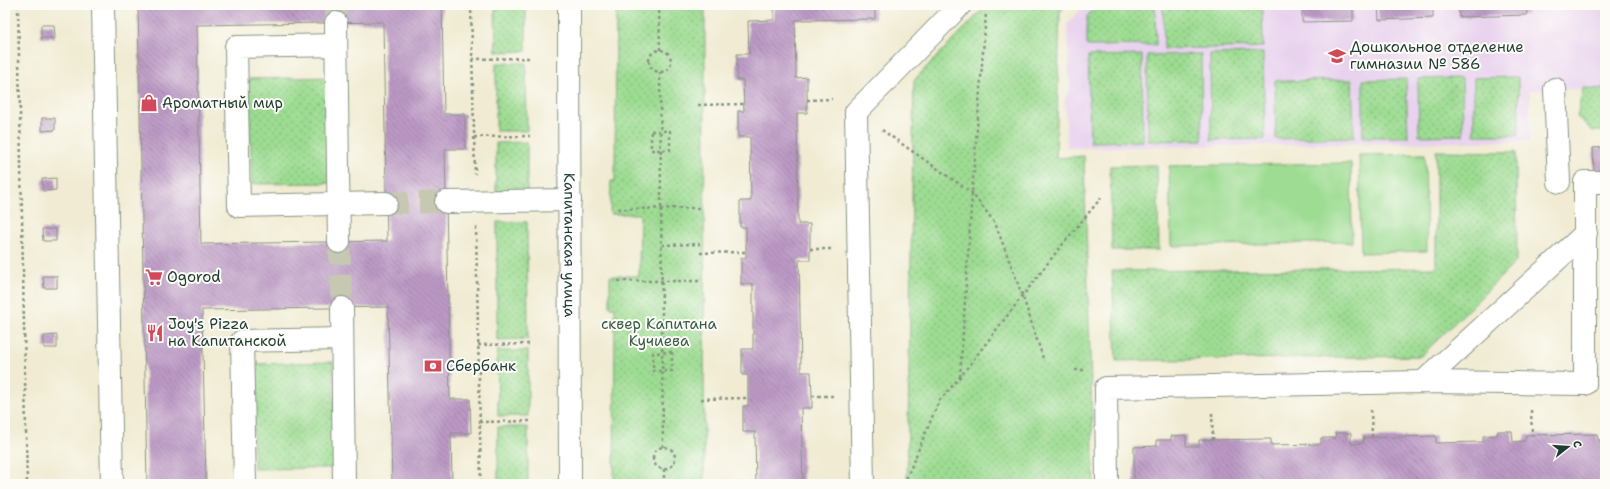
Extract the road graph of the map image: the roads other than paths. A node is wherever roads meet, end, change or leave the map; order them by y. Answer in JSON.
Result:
{"nodes":[{"id":1,"x":103,"y":5,"type":"edge"},
{"id":2,"x":569,"y":5,"type":"edge"},
{"id":3,"x":960,"y":5,"type":"edge"},
{"id":4,"x":336,"y":23,"type":"tunnel mouth"},
{"id":5,"x":336,"y":46,"type":"junction"},
{"id":6,"x":1555,"y":89,"type":"dead end"},
{"id":7,"x":1595,"y":182,"type":"edge"},
{"id":8,"x":570,"y":200,"type":"junction"},
{"id":9,"x":446,"y":202,"type":"tunnel mouth"},
{"id":10,"x":386,"y":203,"type":"tunnel mouth"},
{"id":11,"x":339,"y":204,"type":"junction"},
{"id":12,"x":1586,"y":233,"type":"junction"},
{"id":13,"x":339,"y":242,"type":"tunnel mouth"},
{"id":14,"x":342,"y":308,"type":"tunnel mouth"},
{"id":15,"x":342,"y":339,"type":"junction"},
{"id":16,"x":1423,"y":382,"type":"junction"},
{"id":17,"x":112,"y":484,"type":"edge"},
{"id":18,"x":245,"y":484,"type":"edge"},
{"id":19,"x":344,"y":484,"type":"edge"},
{"id":20,"x":570,"y":484,"type":"edge"},
{"id":21,"x":864,"y":484,"type":"edge"},
{"id":22,"x":1107,"y":484,"type":"edge"}],
"edges":[{"from":1,"to":17,"type":"street"},
{"from":2,"to":8,"type":"street","name":"Капитанская улица"},
{"from":3,"to":21,"type":"street"},
{"from":4,"to":5,"type":"street"},
{"from":5,"to":11,"type":"street"},
{"from":5,"to":11,"type":"street"},
{"from":6,"to":7,"type":"street"},
{"from":7,"to":12,"type":"street"},
{"from":8,"to":9,"type":"street"},
{"from":8,"to":20,"type":"street","name":"Капитанская улица"},
{"from":10,"to":11,"type":"street"},
{"from":11,"to":13,"type":"street"},
{"from":12,"to":16,"type":"street"},
{"from":12,"to":16,"type":"street"},
{"from":14,"to":15,"type":"street"},
{"from":15,"to":18,"type":"street"},
{"from":15,"to":19,"type":"street"},
{"from":16,"to":22,"type":"street"}]}
